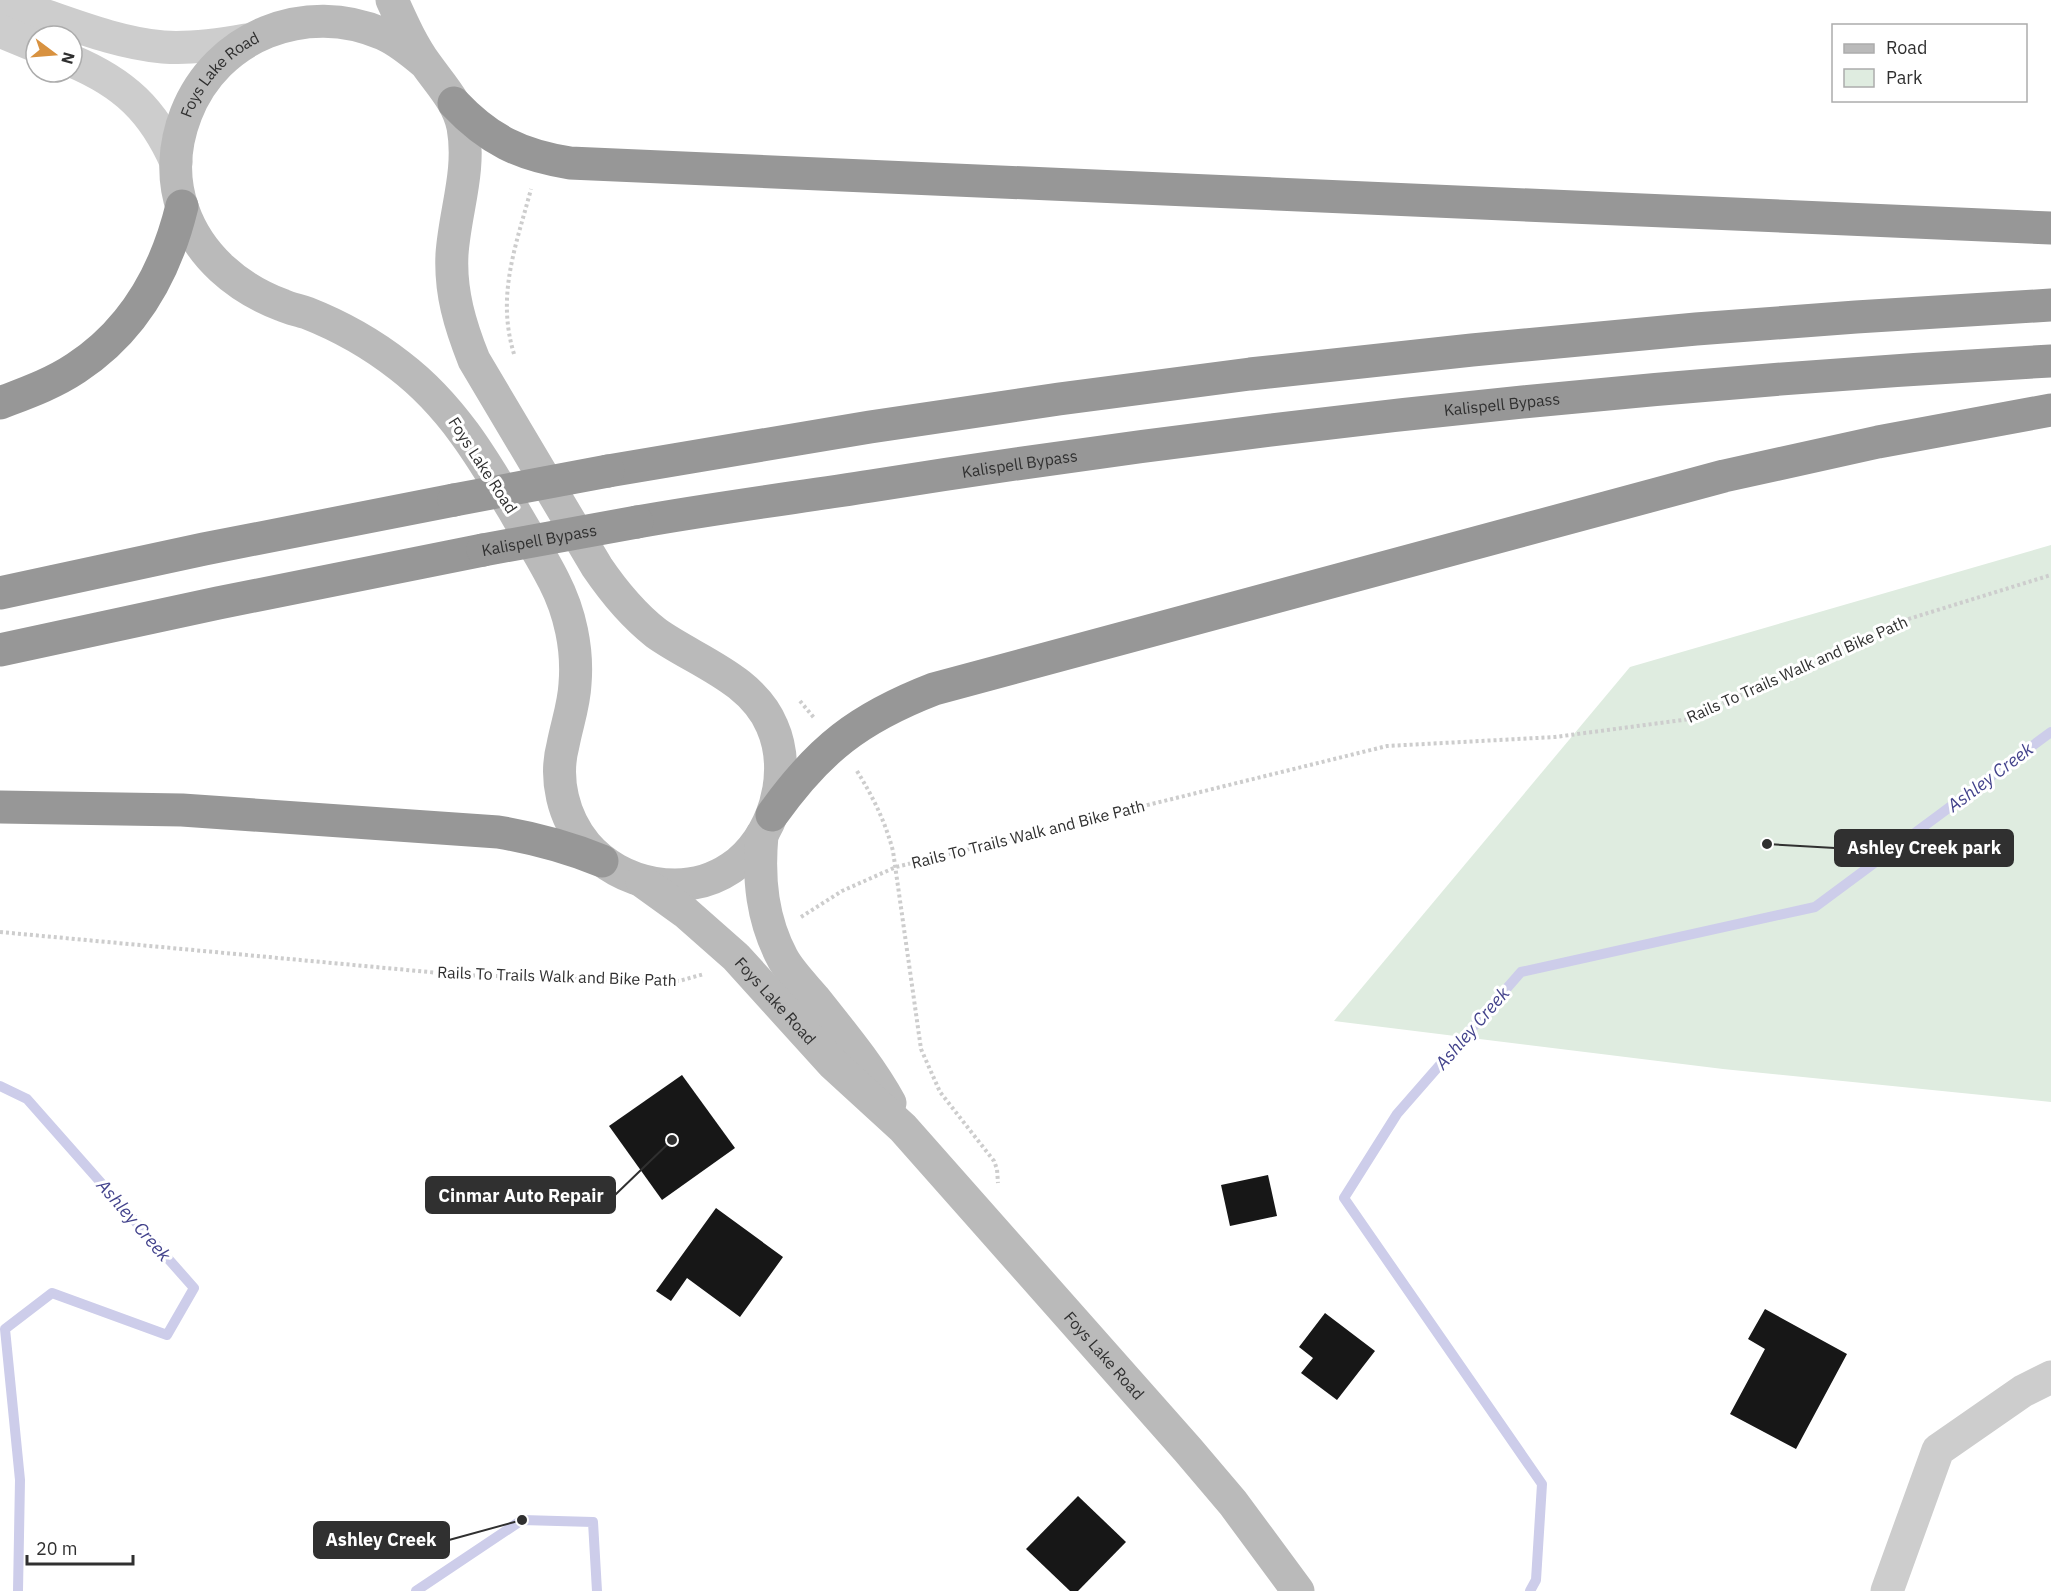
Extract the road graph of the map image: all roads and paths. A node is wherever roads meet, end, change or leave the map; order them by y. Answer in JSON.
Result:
{"nodes":[{"id":1,"x":288,"y":0,"type":"edge"},
{"id":2,"x":392,"y":0,"type":"edge"},
{"id":3,"x":0,"y":1,"type":"edge"},
{"id":4,"x":0,"y":31,"type":"edge"},
{"id":5,"x":256,"y":35,"type":"junction"},
{"id":6,"x":24,"y":41,"type":"edge"},
{"id":7,"x":426,"y":64,"type":"junction"},
{"id":8,"x":84,"y":67,"type":"edge"},
{"id":9,"x":454,"y":104,"type":"junction"},
{"id":10,"x":176,"y":162,"type":"junction"},
{"id":11,"x":182,"y":206,"type":"junction"},
{"id":12,"x":2051,"y":228,"type":"edge"},
{"id":13,"x":2051,"y":305,"type":"edge"},
{"id":14,"x":2051,"y":361,"type":"edge"},
{"id":15,"x":0,"y":404,"type":"edge"},
{"id":16,"x":2051,"y":410,"type":"edge"},
{"id":17,"x":2051,"y":575,"type":"edge"},
{"id":18,"x":0,"y":593,"type":"edge"},
{"id":19,"x":0,"y":650,"type":"edge"},
{"id":20,"x":0,"y":807,"type":"edge"},
{"id":21,"x":767,"y":825,"type":"junction"},
{"id":22,"x":602,"y":861,"type":"junction"},
{"id":23,"x":642,"y":881,"type":"junction"},
{"id":24,"x":0,"y":932,"type":"edge"},
{"id":25,"x":772,"y":935,"type":"junction"},
{"id":26,"x":736,"y":957,"type":"junction"},
{"id":27,"x":903,"y":1128,"type":"junction"},
{"id":28,"x":2051,"y":1377,"type":"edge"},
{"id":29,"x":1298,"y":1591,"type":"edge"},
{"id":30,"x":1887,"y":1591,"type":"edge"}],
"edges":[{"from":1,"to":5,"type":"street","name":"Foys Lake Road"},
{"from":2,"to":7,"type":"street","name":"Foys Lake Road"},
{"from":3,"to":5,"type":"street"},
{"from":4,"to":6,"type":"street"},
{"from":5,"to":7,"type":"street","name":"Foys Lake Road"},
{"from":5,"to":10,"type":"street","name":"Foys Lake Road"},
{"from":7,"to":9,"type":"street","name":"Foys Lake Road"},
{"from":8,"to":10,"type":"street"},
{"from":9,"to":12,"type":"highway"},
{"from":9,"to":21,"type":"street","name":"Foys Lake Road"},
{"from":10,"to":11,"type":"street","name":"Foys Lake Road"},
{"from":11,"to":15,"type":"highway"},
{"from":11,"to":22,"type":"street","name":"Foys Lake Road"},
{"from":13,"to":18,"type":"highway","bridge":true},
{"from":14,"to":19,"type":"highway","name":"Kalispell Bypass","bridge":true},
{"from":16,"to":21,"type":"highway"},
{"from":17,"to":25,"type":"path","name":"Rails To Trails Walk and Bike Path"},
{"from":20,"to":22,"type":"highway"},
{"from":21,"to":23,"type":"street","name":"Foys Lake Road"},
{"from":21,"to":25,"type":"street","name":"Foys Lake Road"},
{"from":22,"to":23,"type":"street","name":"Foys Lake Road"},
{"from":23,"to":26,"type":"street","name":"Foys Lake Road"},
{"from":24,"to":26,"type":"path","name":"Rails To Trails Walk and Bike Path"},
{"from":25,"to":27,"type":"street","name":"Foys Lake Road"},
{"from":26,"to":27,"type":"street","name":"Foys Lake Road"},
{"from":27,"to":29,"type":"street","name":"Foys Lake Road"},
{"from":28,"to":30,"type":"street"}]}
